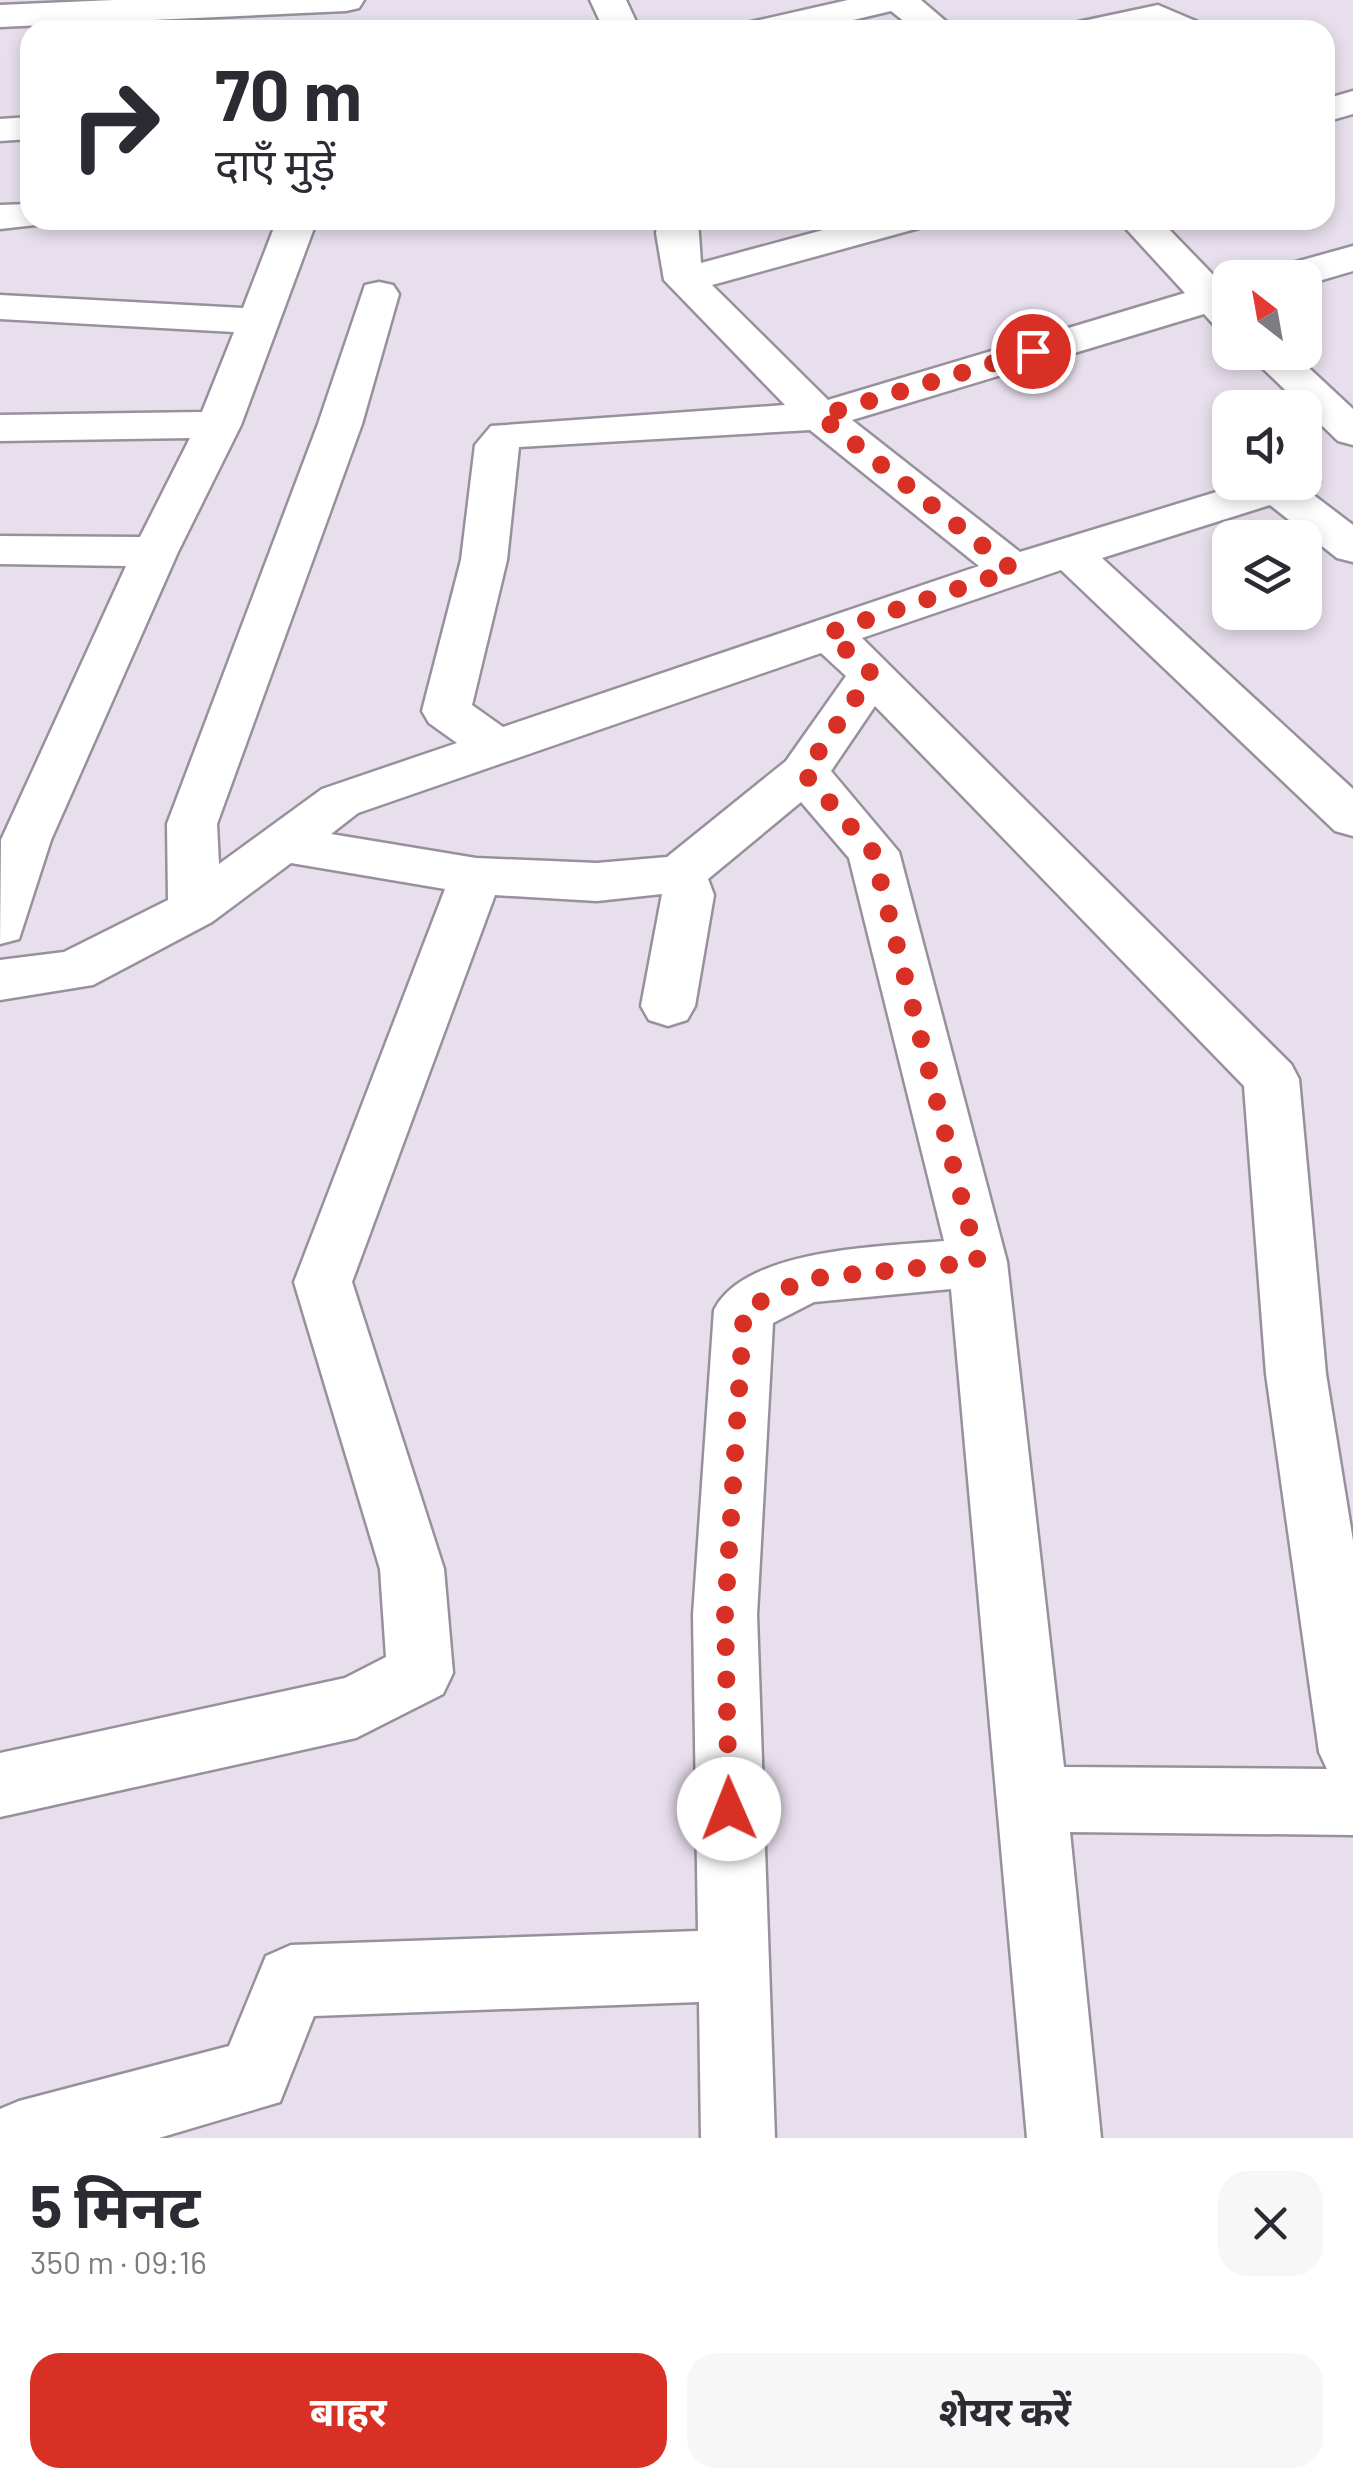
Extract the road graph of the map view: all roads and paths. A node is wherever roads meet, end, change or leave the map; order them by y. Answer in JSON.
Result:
{"nodes":[{"id":1,"x":897,"y":0,"type":"edge"},
{"id":2,"x":107,"y":6,"type":"edge"},
{"id":3,"x":345,"y":11,"type":"edge"},
{"id":4,"x":0,"y":16,"type":"edge"},
{"id":5,"x":808,"y":20,"type":"edge"},
{"id":6,"x":924,"y":20,"type":"edge"},
{"id":7,"x":1139,"y":20,"type":"edge"},
{"id":8,"x":1166,"y":20,"type":"edge"},
{"id":9,"x":293,"y":230,"type":"edge"},
{"id":10,"x":676,"y":230,"type":"edge"},
{"id":11,"x":868,"y":230,"type":"edge"},
{"id":12,"x":1148,"y":230,"type":"edge"},
{"id":13,"x":1353,"y":258,"type":"edge"},
{"id":14,"x":1322,"y":267,"type":"edge"},
{"id":15,"x":684,"y":280,"type":"junction"},
{"id":16,"x":1212,"y":291,"type":"edge"},
{"id":17,"x":379,"y":294,"type":"dead end"},
{"id":18,"x":1212,"y":305,"type":"edge"},
{"id":19,"x":0,"y":307,"type":"edge"},
{"id":20,"x":259,"y":321,"type":"junction"},
{"id":21,"x":1287,"y":370,"type":"edge"},
{"id":22,"x":820,"y":416,"type":"junction"},
{"id":23,"x":219,"y":425,"type":"junction"},
{"id":24,"x":0,"y":428,"type":"edge"},
{"id":25,"x":1353,"y":432,"type":"edge"},
{"id":26,"x":1353,"y":466,"type":"edge"},
{"id":27,"x":1322,"y":475,"type":"edge"},
{"id":28,"x":1241,"y":500,"type":"edge"},
{"id":29,"x":1309,"y":500,"type":"edge"},
{"id":30,"x":1353,"y":548,"type":"edge"},
{"id":31,"x":0,"y":550,"type":"edge"},
{"id":32,"x":155,"y":552,"type":"junction"},
{"id":33,"x":1070,"y":552,"type":"junction"},
{"id":34,"x":1013,"y":570,"type":"junction"},
{"id":35,"x":828,"y":633,"type":"junction"},
{"id":36,"x":872,"y":674,"type":"junction"},
{"id":37,"x":496,"y":746,"type":"junction"},
{"id":38,"x":804,"y":773,"type":"junction"},
{"id":39,"x":1353,"y":818,"type":"edge"},
{"id":40,"x":283,"y":844,"type":"junction"},
{"id":41,"x":680,"y":874,"type":"junction"},
{"id":42,"x":476,"y":876,"type":"junction"},
{"id":43,"x":194,"y":910,"type":"junction"},
{"id":44,"x":0,"y":925,"type":"edge"},
{"id":45,"x":0,"y":980,"type":"edge"},
{"id":46,"x":668,"y":1006,"type":"dead end"},
{"id":47,"x":978,"y":1262,"type":"junction"},
{"id":48,"x":1353,"y":1752,"type":"edge"},
{"id":49,"x":0,"y":1784,"type":"edge"},
{"id":50,"x":1033,"y":1799,"type":"junction"},
{"id":51,"x":1353,"y":1802,"type":"edge"},
{"id":52,"x":732,"y":1965,"type":"junction"},
{"id":53,"x":19,"y":2138,"type":"edge"},
{"id":54,"x":738,"y":2138,"type":"edge"},
{"id":55,"x":1064,"y":2138,"type":"edge"}],
"edges":[{"from":1,"to":5,"type":"street"},
{"from":1,"to":6,"type":"street"},
{"from":2,"to":3,"type":"street"},
{"from":2,"to":4,"type":"street"},
{"from":7,"to":8,"type":"street"},
{"from":9,"to":20,"type":"street"},
{"from":10,"to":15,"type":"street"},
{"from":11,"to":15,"type":"street"},
{"from":12,"to":16,"type":"street"},
{"from":13,"to":14,"type":"street"},
{"from":15,"to":22,"type":"street"},
{"from":17,"to":43,"type":"street"},
{"from":18,"to":22,"type":"street"},
{"from":19,"to":20,"type":"street"},
{"from":20,"to":23,"type":"street"},
{"from":21,"to":25,"type":"street"},
{"from":22,"to":34,"type":"street"},
{"from":22,"to":37,"type":"street"},
{"from":23,"to":24,"type":"street"},
{"from":23,"to":32,"type":"street"},
{"from":26,"to":27,"type":"street"},
{"from":28,"to":33,"type":"street"},
{"from":29,"to":30,"type":"street"},
{"from":31,"to":32,"type":"street"},
{"from":32,"to":44,"type":"street"},
{"from":33,"to":34,"type":"street"},
{"from":33,"to":39,"type":"street"},
{"from":34,"to":35,"type":"street"},
{"from":35,"to":36,"type":"street"},
{"from":35,"to":37,"type":"street"},
{"from":36,"to":38,"type":"street"},
{"from":36,"to":48,"type":"street"},
{"from":37,"to":40,"type":"street"},
{"from":38,"to":41,"type":"street"},
{"from":38,"to":47,"type":"street"},
{"from":40,"to":42,"type":"street"},
{"from":40,"to":43,"type":"street"},
{"from":41,"to":42,"type":"street"},
{"from":41,"to":46,"type":"street"},
{"from":42,"to":49,"type":"street"},
{"from":43,"to":45,"type":"street"},
{"from":47,"to":50,"type":"street"},
{"from":47,"to":52,"type":"street"},
{"from":50,"to":51,"type":"street"},
{"from":50,"to":55,"type":"street"},
{"from":52,"to":53,"type":"street"},
{"from":52,"to":54,"type":"street"}]}
